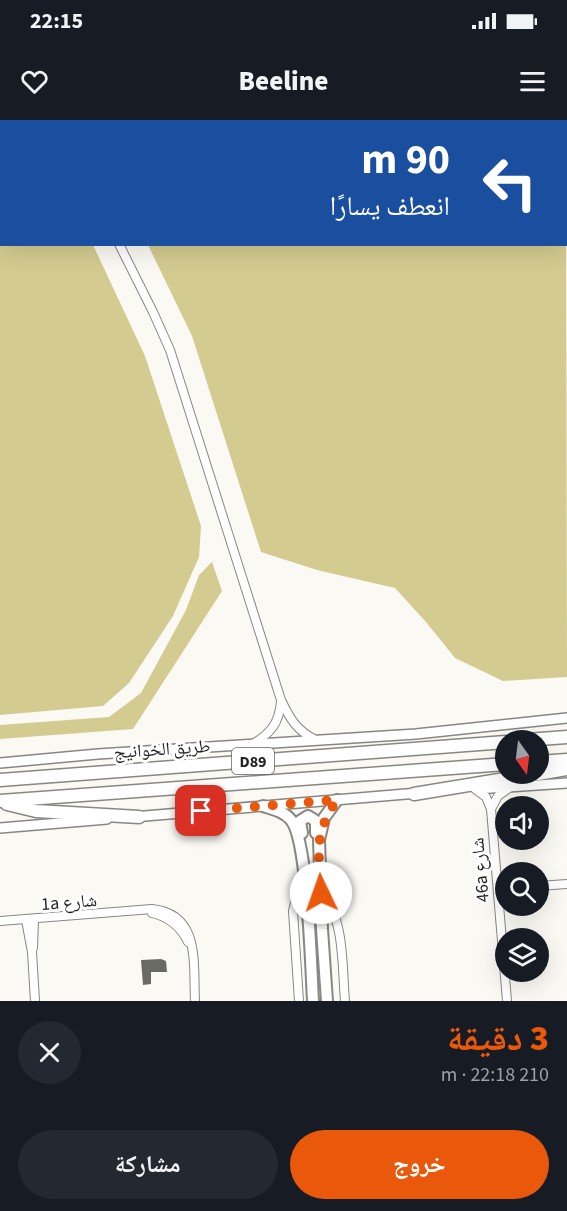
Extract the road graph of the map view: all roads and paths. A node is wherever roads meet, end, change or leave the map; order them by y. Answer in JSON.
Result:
{"nodes":[{"id":1,"x":120,"y":246,"type":"edge"},
{"id":2,"x":281,"y":700,"type":"junction"},
{"id":3,"x":567,"y":718,"type":"edge"},
{"id":4,"x":567,"y":737,"type":"edge"},
{"id":5,"x":549,"y":738,"type":"edge"},
{"id":6,"x":316,"y":740,"type":"junction"},
{"id":7,"x":495,"y":743,"type":"edge"},
{"id":8,"x":253,"y":744,"type":"junction"},
{"id":9,"x":567,"y":760,"type":"edge"},
{"id":10,"x":549,"y":761,"type":"edge"},
{"id":11,"x":0,"y":763,"type":"edge"},
{"id":12,"x":495,"y":765,"type":"edge"},
{"id":13,"x":567,"y":769,"type":"edge"},
{"id":14,"x":549,"y":772,"type":"edge"},
{"id":15,"x":0,"y":780,"type":"edge"},
{"id":16,"x":495,"y":781,"type":"edge"},
{"id":17,"x":567,"y":783,"type":"edge"},
{"id":18,"x":516,"y":786,"type":"junction"},
{"id":19,"x":475,"y":789,"type":"junction"},
{"id":20,"x":414,"y":794,"type":"junction"},
{"id":21,"x":337,"y":800,"type":"junction"},
{"id":22,"x":0,"y":801,"type":"edge"},
{"id":23,"x":262,"y":806,"type":"junction"},
{"id":24,"x":491,"y":809,"type":"junction"},
{"id":25,"x":139,"y":817,"type":"junction"},
{"id":26,"x":0,"y":828,"type":"edge"},
{"id":27,"x":301,"y":853,"type":"junction"},
{"id":28,"x":319,"y":854,"type":"junction"},
{"id":29,"x":498,"y":862,"type":"edge"},
{"id":30,"x":305,"y":884,"type":"junction"},
{"id":31,"x":567,"y":884,"type":"edge"},
{"id":32,"x":549,"y":885,"type":"edge"},
{"id":33,"x":321,"y":893,"type":"junction"},
{"id":34,"x":503,"y":916,"type":"edge"},
{"id":35,"x":30,"y":920,"type":"junction"},
{"id":36,"x":0,"y":921,"type":"edge"},
{"id":37,"x":35,"y":1001,"type":"edge"},
{"id":38,"x":195,"y":1001,"type":"edge"},
{"id":39,"x":299,"y":1001,"type":"edge"},
{"id":40,"x":313,"y":1001,"type":"edge"},
{"id":41,"x":327,"y":1001,"type":"edge"},
{"id":42,"x":345,"y":1001,"type":"edge"},
{"id":43,"x":507,"y":1001,"type":"edge"}],
"edges":[{"from":1,"to":2,"type":"street"},
{"from":2,"to":6,"type":"street"},
{"from":2,"to":8,"type":"street"},
{"from":3,"to":6,"type":"street"},
{"from":4,"to":5,"type":"highway"},
{"from":6,"to":8,"type":"street"},
{"from":7,"to":15,"type":"highway","name":"طريق الخوانيج","number":"D89"},
{"from":8,"to":11,"type":"street"},
{"from":9,"to":10,"type":"highway"},
{"from":12,"to":22,"type":"highway","number":"D89"},
{"from":13,"to":14,"type":"highway"},
{"from":16,"to":20,"type":"highway"},
{"from":17,"to":18,"type":"street"},
{"from":18,"to":19,"type":"street"},
{"from":18,"to":24,"type":"street"},
{"from":19,"to":20,"type":"street"},
{"from":19,"to":24,"type":"street"},
{"from":20,"to":21,"type":"street"},
{"from":21,"to":23,"type":"street"},
{"from":21,"to":28,"type":"main road"},
{"from":22,"to":25,"type":"highway"},
{"from":23,"to":25,"type":"street"},
{"from":23,"to":27,"type":"main road"},
{"from":24,"to":29,"type":"street","name":"46a شارع"},
{"from":25,"to":26,"type":"street"},
{"from":27,"to":28,"type":"main road"},
{"from":27,"to":30,"type":"main road"},
{"from":28,"to":33,"type":"main road"},
{"from":30,"to":39,"type":"street"},
{"from":30,"to":40,"type":"main road"},
{"from":31,"to":32,"type":"street"},
{"from":33,"to":41,"type":"main road"},
{"from":33,"to":42,"type":"street"},
{"from":34,"to":43,"type":"street","name":"46a شارع"},
{"from":35,"to":36,"type":"street","name":"1a شارع"},
{"from":35,"to":37,"type":"street"},
{"from":35,"to":38,"type":"street","name":"1a شارع"}]}
